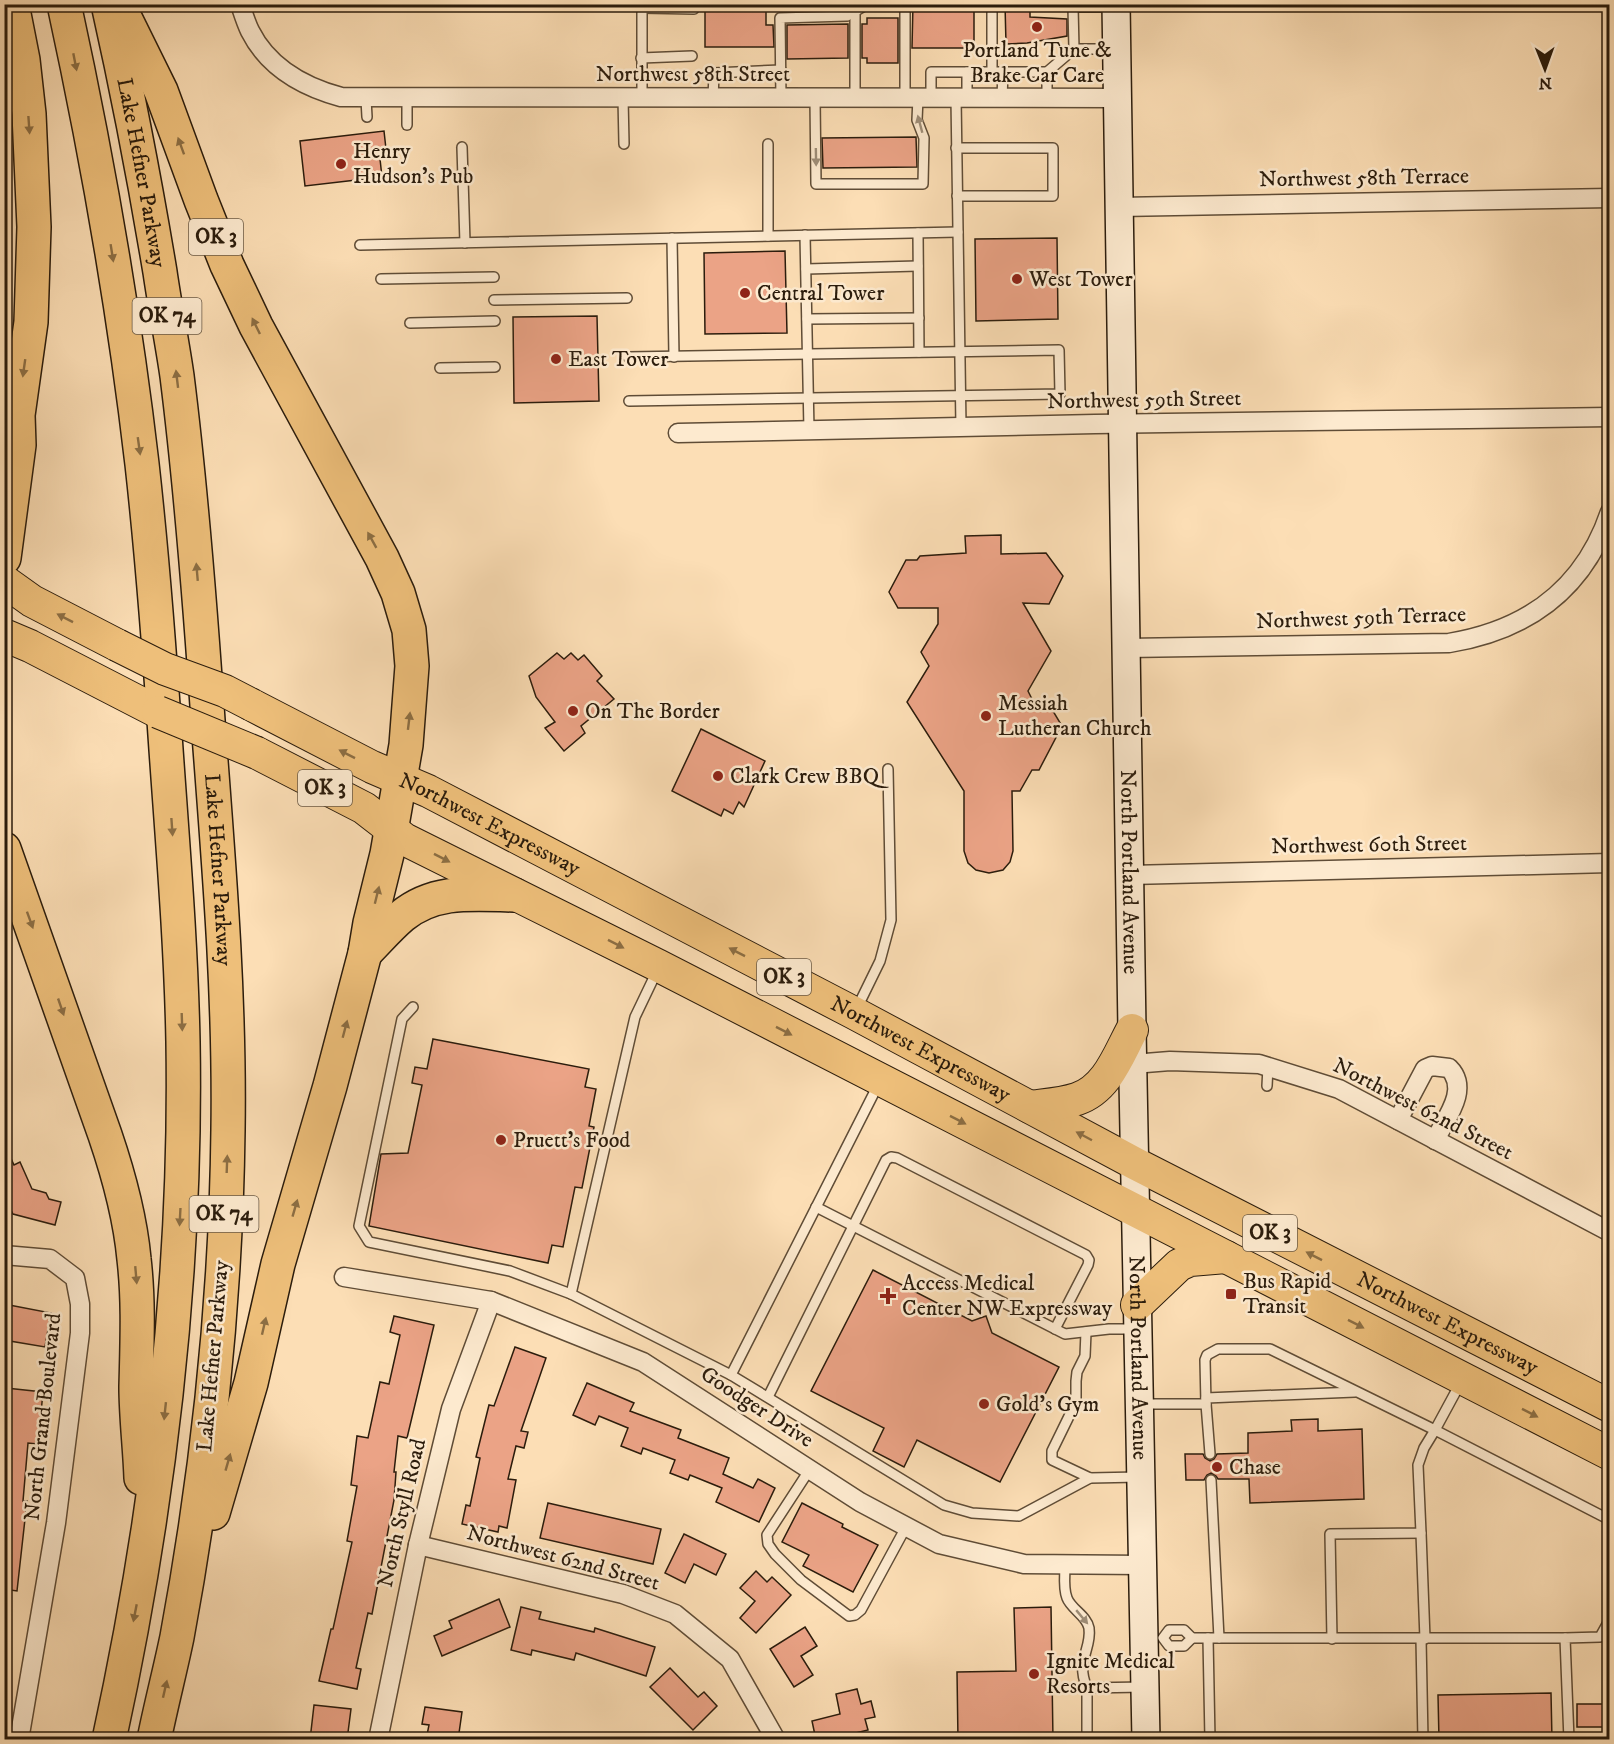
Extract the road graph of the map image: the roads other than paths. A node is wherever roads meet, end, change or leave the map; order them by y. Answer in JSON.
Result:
{"nodes":[{"id":1,"x":12,"y":4,"type":"edge"},
{"id":2,"x":64,"y":4,"type":"edge"},
{"id":3,"x":108,"y":4,"type":"edge"},
{"id":4,"x":118,"y":4,"type":"edge"},
{"id":5,"x":240,"y":4,"type":"edge"},
{"id":6,"x":992,"y":4,"type":"edge"},
{"id":7,"x":642,"y":6,"type":"edge"},
{"id":8,"x":1116,"y":6,"type":"edge"},
{"id":9,"x":694,"y":9,"type":"dead end"},
{"id":10,"x":855,"y":11,"type":"junction"},
{"id":11,"x":1074,"y":49,"type":"junction"},
{"id":12,"x":1116,"y":49,"type":"junction"},
{"id":13,"x":692,"y":56,"type":"dead end"},
{"id":14,"x":641,"y":58,"type":"junction"},
{"id":15,"x":781,"y":70,"type":"junction"},
{"id":16,"x":967,"y":72,"type":"junction"},
{"id":17,"x":992,"y":72,"type":"junction"},
{"id":18,"x":1003,"y":72,"type":"junction"},
{"id":19,"x":1047,"y":72,"type":"junction"},
{"id":20,"x":406,"y":98,"type":"junction"},
{"id":21,"x":918,"y":98,"type":"junction"},
{"id":22,"x":961,"y":98,"type":"junction"},
{"id":23,"x":1002,"y":98,"type":"junction"},
{"id":24,"x":1047,"y":98,"type":"junction"},
{"id":25,"x":1117,"y":98,"type":"junction"},
{"id":26,"x":632,"y":99,"type":"junction"},
{"id":27,"x":713,"y":99,"type":"junction"},
{"id":28,"x":781,"y":99,"type":"junction"},
{"id":29,"x":815,"y":99,"type":"junction"},
{"id":30,"x":855,"y":99,"type":"junction"},
{"id":31,"x":407,"y":125,"type":"dead end"},
{"id":32,"x":624,"y":144,"type":"dead end"},
{"id":33,"x":768,"y":144,"type":"dead end"},
{"id":34,"x":462,"y":147,"type":"dead end"},
{"id":35,"x":956,"y":148,"type":"junction"},
{"id":36,"x":957,"y":196,"type":"junction"},
{"id":37,"x":1610,"y":198,"type":"edge"},
{"id":38,"x":1119,"y":207,"type":"junction"},
{"id":39,"x":958,"y":232,"type":"junction"},
{"id":40,"x":918,"y":233,"type":"junction"},
{"id":41,"x":805,"y":235,"type":"junction"},
{"id":42,"x":768,"y":236,"type":"junction"},
{"id":43,"x":672,"y":238,"type":"junction"},
{"id":44,"x":465,"y":243,"type":"junction"},
{"id":45,"x":360,"y":245,"type":"dead end"},
{"id":46,"x":918,"y":266,"type":"junction"},
{"id":47,"x":806,"y":269,"type":"junction"},
{"id":48,"x":494,"y":277,"type":"dead end"},
{"id":49,"x":381,"y":279,"type":"dead end"},
{"id":50,"x":627,"y":298,"type":"dead end"},
{"id":51,"x":494,"y":300,"type":"dead end"},
{"id":52,"x":919,"y":318,"type":"junction"},
{"id":53,"x":807,"y":319,"type":"junction"},
{"id":54,"x":495,"y":321,"type":"dead end"},
{"id":55,"x":410,"y":322,"type":"dead end"},
{"id":56,"x":919,"y":352,"type":"junction"},
{"id":57,"x":960,"y":352,"type":"junction"},
{"id":58,"x":807,"y":354,"type":"junction"},
{"id":59,"x":628,"y":357,"type":"dead end"},
{"id":60,"x":674,"y":357,"type":"junction"},
{"id":61,"x":495,"y":367,"type":"dead end"},
{"id":62,"x":440,"y":368,"type":"dead end"},
{"id":63,"x":961,"y":396,"type":"junction"},
{"id":64,"x":808,"y":398,"type":"junction"},
{"id":65,"x":629,"y":401,"type":"dead end"},
{"id":66,"x":1610,"y":417,"type":"edge"},
{"id":67,"x":1123,"y":424,"type":"junction"},
{"id":68,"x":961,"y":427,"type":"junction"},
{"id":69,"x":11,"y":428,"type":"edge"},
{"id":70,"x":808,"y":430,"type":"junction"},
{"id":71,"x":678,"y":433,"type":"dead end"},
{"id":72,"x":1610,"y":512,"type":"edge"},
{"id":73,"x":4,"y":558,"type":"edge"},
{"id":74,"x":4,"y":581,"type":"edge"},
{"id":75,"x":4,"y":635,"type":"edge"},
{"id":76,"x":1127,"y":648,"type":"junction"},
{"id":77,"x":888,"y":769,"type":"dead end"},
{"id":78,"x":400,"y":779,"type":"junction"},
{"id":79,"x":391,"y":829,"type":"junction"},
{"id":80,"x":4,"y":849,"type":"edge"},
{"id":81,"x":1610,"y":863,"type":"edge"},
{"id":82,"x":1130,"y":875,"type":"junction"},
{"id":83,"x":514,"y":895,"type":"junction"},
{"id":84,"x":365,"y":952,"type":"junction"},
{"id":85,"x":659,"y":966,"type":"junction"},
{"id":86,"x":412,"y":1006,"type":"dead end"},
{"id":87,"x":854,"y":1013,"type":"junction"},
{"id":88,"x":1132,"y":1030,"type":"junction"},
{"id":89,"x":1133,"y":1064,"type":"junction"},
{"id":90,"x":1268,"y":1067,"type":"junction"},
{"id":91,"x":880,"y":1080,"type":"junction"},
{"id":92,"x":1267,"y":1086,"type":"dead end"},
{"id":93,"x":1030,"y":1107,"type":"junction"},
{"id":94,"x":1398,"y":1120,"type":"junction"},
{"id":95,"x":1435,"y":1140,"type":"junction"},
{"id":96,"x":1136,"y":1164,"type":"junction"},
{"id":97,"x":816,"y":1207,"type":"junction"},
{"id":98,"x":1136,"y":1210,"type":"junction"},
{"id":99,"x":854,"y":1226,"type":"junction"},
{"id":100,"x":1610,"y":1232,"type":"edge"},
{"id":101,"x":4,"y":1255,"type":"edge"},
{"id":102,"x":1226,"y":1257,"type":"junction"},
{"id":103,"x":344,"y":1277,"type":"dead end"},
{"id":104,"x":571,"y":1294,"type":"junction"},
{"id":105,"x":491,"y":1301,"type":"junction"},
{"id":106,"x":1137,"y":1317,"type":"junction"},
{"id":107,"x":1055,"y":1329,"type":"junction"},
{"id":108,"x":1086,"y":1332,"type":"junction"},
{"id":109,"x":731,"y":1375,"type":"junction"},
{"id":110,"x":1463,"y":1378,"type":"junction"},
{"id":111,"x":1357,"y":1392,"type":"junction"},
{"id":112,"x":768,"y":1397,"type":"junction"},
{"id":113,"x":1206,"y":1401,"type":"junction"},
{"id":114,"x":1139,"y":1404,"type":"junction"},
{"id":115,"x":1610,"y":1406,"type":"edge"},
{"id":116,"x":1435,"y":1430,"type":"junction"},
{"id":117,"x":1210,"y":1454,"type":"dead end"},
{"id":118,"x":1610,"y":1454,"type":"edge"},
{"id":119,"x":810,"y":1469,"type":"junction"},
{"id":120,"x":1090,"y":1478,"type":"junction"},
{"id":121,"x":1142,"y":1478,"type":"junction"},
{"id":122,"x":1211,"y":1479,"type":"dead end"},
{"id":123,"x":1610,"y":1520,"type":"edge"},
{"id":124,"x":906,"y":1527,"type":"junction"},
{"id":125,"x":1421,"y":1533,"type":"junction"},
{"id":126,"x":418,"y":1545,"type":"junction"},
{"id":127,"x":146,"y":1555,"type":"junction"},
{"id":128,"x":1065,"y":1565,"type":"junction"},
{"id":129,"x":1143,"y":1565,"type":"junction"},
{"id":130,"x":1610,"y":1619,"type":"edge"},
{"id":131,"x":1605,"y":1637,"type":"edge"},
{"id":132,"x":1154,"y":1638,"type":"junction"},
{"id":133,"x":1192,"y":1638,"type":"junction"},
{"id":134,"x":1208,"y":1638,"type":"junction"},
{"id":135,"x":1219,"y":1638,"type":"junction"},
{"id":136,"x":1565,"y":1638,"type":"junction"},
{"id":137,"x":176,"y":1639,"type":"junction"},
{"id":138,"x":1332,"y":1639,"type":"junction"},
{"id":139,"x":1423,"y":1639,"type":"junction"},
{"id":140,"x":1145,"y":1687,"type":"junction"},
{"id":141,"x":1087,"y":1688,"type":"junction"},
{"id":142,"x":19,"y":1740,"type":"edge"},
{"id":143,"x":109,"y":1740,"type":"edge"},
{"id":144,"x":154,"y":1740,"type":"edge"},
{"id":145,"x":378,"y":1740,"type":"edge"},
{"id":146,"x":776,"y":1740,"type":"edge"},
{"id":147,"x":1087,"y":1740,"type":"edge"},
{"id":148,"x":1146,"y":1740,"type":"edge"},
{"id":149,"x":1210,"y":1740,"type":"edge"},
{"id":150,"x":1423,"y":1740,"type":"edge"},
{"id":151,"x":1569,"y":1740,"type":"edge"}],
"edges":[{"from":1,"to":69,"type":"highway","one_way":true},
{"from":2,"to":127,"type":"highway","name":"Lake Hefner Parkway","number":"OK 74","one_way":true},
{"from":137,"to":3,"type":"highway","name":"Lake Hefner Parkway","number":"OK 74","one_way":true},
{"from":78,"to":4,"type":"highway","number":"OK 3","one_way":true},
{"from":5,"to":20,"type":"street","name":"Northwest 58th Street"},
{"from":6,"to":17,"type":"lane"},
{"from":7,"to":9,"type":"lane"},
{"from":7,"to":14,"type":"lane"},
{"from":8,"to":11,"type":"lane"},
{"from":8,"to":12,"type":"main road","name":"North Portland Avenue"},
{"from":10,"to":15,"type":"lane"},
{"from":10,"to":21,"type":"lane"},
{"from":10,"to":30,"type":"lane"},
{"from":11,"to":12,"type":"lane"},
{"from":11,"to":19,"type":"lane"},
{"from":12,"to":25,"type":"main road","name":"North Portland Avenue"},
{"from":13,"to":14,"type":"lane"},
{"from":14,"to":26,"type":"lane"},
{"from":15,"to":27,"type":"lane"},
{"from":15,"to":28,"type":"lane"},
{"from":16,"to":17,"type":"lane"},
{"from":16,"to":21,"type":"lane"},
{"from":16,"to":22,"type":"lane"},
{"from":17,"to":18,"type":"lane"},
{"from":18,"to":19,"type":"lane"},
{"from":18,"to":23,"type":"lane"},
{"from":19,"to":24,"type":"lane"},
{"from":20,"to":26,"type":"street","name":"Northwest 58th Street"},
{"from":20,"to":31,"type":"lane"},
{"from":21,"to":22,"type":"street","name":"Northwest 58th Street"},
{"from":29,"to":21,"type":"lane","one_way":true},
{"from":21,"to":30,"type":"street","name":"Northwest 58th Street"},
{"from":22,"to":23,"type":"street","name":"Northwest 58th Street"},
{"from":22,"to":35,"type":"lane"},
{"from":23,"to":24,"type":"street","name":"Northwest 58th Street"},
{"from":24,"to":25,"type":"street","name":"Northwest 58th Street"},
{"from":25,"to":38,"type":"main road","name":"North Portland Avenue"},
{"from":26,"to":27,"type":"street","name":"Northwest 58th Street"},
{"from":26,"to":32,"type":"lane"},
{"from":27,"to":28,"type":"street","name":"Northwest 58th Street"},
{"from":28,"to":29,"type":"street","name":"Northwest 58th Street"},
{"from":29,"to":30,"type":"street","name":"Northwest 58th Street"},
{"from":33,"to":42,"type":"lane"},
{"from":34,"to":44,"type":"lane"},
{"from":35,"to":36,"type":"lane"},
{"from":35,"to":36,"type":"lane"},
{"from":36,"to":39,"type":"lane"},
{"from":37,"to":38,"type":"street","name":"Northwest 58th Terrace"},
{"from":38,"to":67,"type":"main road","name":"North Portland Avenue"},
{"from":39,"to":40,"type":"lane"},
{"from":39,"to":57,"type":"lane"},
{"from":40,"to":41,"type":"lane"},
{"from":40,"to":46,"type":"lane"},
{"from":41,"to":42,"type":"lane"},
{"from":41,"to":47,"type":"lane"},
{"from":42,"to":43,"type":"lane"},
{"from":43,"to":44,"type":"lane"},
{"from":43,"to":60,"type":"lane"},
{"from":44,"to":45,"type":"lane"},
{"from":46,"to":47,"type":"lane"},
{"from":46,"to":52,"type":"lane"},
{"from":47,"to":53,"type":"lane"},
{"from":48,"to":49,"type":"lane"},
{"from":50,"to":51,"type":"lane"},
{"from":52,"to":53,"type":"lane"},
{"from":52,"to":56,"type":"lane"},
{"from":53,"to":58,"type":"lane"},
{"from":54,"to":55,"type":"lane"},
{"from":56,"to":57,"type":"lane"},
{"from":56,"to":58,"type":"lane"},
{"from":57,"to":63,"type":"lane"},
{"from":57,"to":63,"type":"lane"},
{"from":58,"to":60,"type":"lane"},
{"from":58,"to":64,"type":"lane"},
{"from":59,"to":60,"type":"lane"},
{"from":61,"to":62,"type":"lane"},
{"from":63,"to":64,"type":"lane"},
{"from":63,"to":68,"type":"lane"},
{"from":64,"to":65,"type":"lane"},
{"from":64,"to":70,"type":"lane"},
{"from":66,"to":67,"type":"street","name":"Northwest 59th Street"},
{"from":67,"to":68,"type":"street","name":"Northwest 59th Street"},
{"from":67,"to":76,"type":"main road","name":"North Portland Avenue"},
{"from":68,"to":70,"type":"street","name":"Northwest 59th Street"},
{"from":69,"to":73,"type":"highway"},
{"from":70,"to":71,"type":"street","name":"Northwest 59th Street"},
{"from":72,"to":76,"type":"street","name":"Northwest 59th Terrace"},
{"from":78,"to":74,"type":"highway","name":"Northwest Expressway","one_way":true,"bridge":true},
{"from":75,"to":79,"type":"highway","name":"Northwest Expressway","number":"OK 3","bridge":true},
{"from":76,"to":82,"type":"main road","name":"North Portland Avenue"},
{"from":77,"to":87,"type":"lane"},
{"from":78,"to":79,"type":"highway"},
{"from":87,"to":78,"type":"highway","name":"Northwest Expressway","number":"OK 3","one_way":true},
{"from":79,"to":83,"type":"highway","name":"Northwest Expressway","number":"OK 3","one_way":true},
{"from":84,"to":79,"type":"highway","one_way":true},
{"from":80,"to":127,"type":"highway","one_way":true},
{"from":81,"to":82,"type":"street","name":"Northwest 60th Street"},
{"from":82,"to":88,"type":"main road","name":"North Portland Avenue"},
{"from":83,"to":84,"type":"highway"},
{"from":83,"to":85,"type":"highway","name":"Northwest Expressway","number":"OK 3","one_way":true},
{"from":137,"to":84,"type":"highway","one_way":true},
{"from":85,"to":91,"type":"highway","name":"Northwest Expressway","number":"OK 3","one_way":true},
{"from":85,"to":104,"type":"lane"},
{"from":86,"to":104,"type":"lane"},
{"from":87,"to":93,"type":"highway","name":"Northwest Expressway","number":"OK 3"},
{"from":88,"to":89,"type":"main road","name":"North Portland Avenue"},
{"from":88,"to":93,"type":"highway"},
{"from":89,"to":90,"type":"street","name":"Northwest 62nd Street"},
{"from":89,"to":96,"type":"main road","name":"North Portland Avenue"},
{"from":90,"to":92,"type":"lane"},
{"from":90,"to":94,"type":"street","name":"Northwest 62nd Street"},
{"from":91,"to":97,"type":"lane"},
{"from":91,"to":98,"type":"highway","name":"Northwest Expressway","number":"OK 3","one_way":true},
{"from":96,"to":93,"type":"highway","name":"Northwest Expressway","number":"OK 3","one_way":true},
{"from":94,"to":95,"type":"street","name":"Northwest 62nd Street"},
{"from":94,"to":95,"type":"street"},
{"from":95,"to":100,"type":"street","name":"Northwest 62nd Street"},
{"from":96,"to":98,"type":"main road","name":"North Portland Avenue"},
{"from":115,"to":96,"type":"highway","name":"Northwest Expressway","number":"OK 3","one_way":true},
{"from":97,"to":99,"type":"lane"},
{"from":97,"to":109,"type":"lane"},
{"from":98,"to":102,"type":"highway","name":"Northwest Expressway","number":"OK 3"},
{"from":98,"to":106,"type":"main road","name":"North Portland Avenue"},
{"from":99,"to":107,"type":"lane"},
{"from":99,"to":107,"type":"lane"},
{"from":99,"to":112,"type":"lane"},
{"from":101,"to":142,"type":"street","name":"North Grand Boulevard"},
{"from":102,"to":106,"type":"highway"},
{"from":102,"to":110,"type":"highway","name":"Northwest Expressway","number":"OK 3","one_way":true},
{"from":103,"to":105,"type":"street","name":"Goodger Drive"},
{"from":104,"to":109,"type":"lane"},
{"from":105,"to":119,"type":"street","name":"Goodger Drive"},
{"from":105,"to":126,"type":"street","name":"North Styll Road"},
{"from":106,"to":108,"type":"lane"},
{"from":106,"to":114,"type":"main road","name":"North Portland Avenue"},
{"from":107,"to":108,"type":"lane"},
{"from":108,"to":120,"type":"lane"},
{"from":109,"to":112,"type":"lane"},
{"from":110,"to":116,"type":"lane"},
{"from":110,"to":118,"type":"highway","name":"Northwest Expressway","number":"OK 3","one_way":true},
{"from":111,"to":113,"type":"lane"},
{"from":111,"to":113,"type":"lane"},
{"from":111,"to":116,"type":"lane"},
{"from":112,"to":120,"type":"lane"},
{"from":113,"to":114,"type":"lane"},
{"from":113,"to":117,"type":"lane"},
{"from":114,"to":121,"type":"main road","name":"North Portland Avenue"},
{"from":116,"to":123,"type":"lane"},
{"from":116,"to":125,"type":"lane"},
{"from":119,"to":124,"type":"street","name":"Goodger Drive"},
{"from":119,"to":124,"type":"lane"},
{"from":120,"to":121,"type":"lane"},
{"from":121,"to":129,"type":"main road","name":"North Portland Avenue"},
{"from":122,"to":135,"type":"lane"},
{"from":124,"to":128,"type":"street","name":"Goodger Drive"},
{"from":125,"to":138,"type":"lane"},
{"from":125,"to":139,"type":"lane"},
{"from":126,"to":145,"type":"street","name":"North Styll Road"},
{"from":126,"to":146,"type":"street","name":"Northwest 62nd Street"},
{"from":127,"to":143,"type":"highway","name":"Lake Hefner Parkway","number":"OK 74","one_way":true},
{"from":128,"to":129,"type":"street","name":"Goodger Drive"},
{"from":128,"to":141,"type":"lane","one_way":true},
{"from":129,"to":132,"type":"main road","name":"North Portland Avenue"},
{"from":130,"to":131,"type":"lane"},
{"from":131,"to":136,"type":"lane"},
{"from":132,"to":133,"type":"lane"},
{"from":132,"to":133,"type":"lane"},
{"from":132,"to":140,"type":"main road","name":"North Portland Avenue"},
{"from":133,"to":134,"type":"lane"},
{"from":134,"to":135,"type":"lane"},
{"from":134,"to":149,"type":"lane"},
{"from":135,"to":138,"type":"lane"},
{"from":136,"to":139,"type":"lane"},
{"from":136,"to":151,"type":"lane"},
{"from":144,"to":137,"type":"highway","name":"Lake Hefner Parkway","number":"OK 74","one_way":true},
{"from":138,"to":139,"type":"lane"},
{"from":139,"to":150,"type":"lane"},
{"from":140,"to":141,"type":"lane"},
{"from":140,"to":148,"type":"main road","name":"North Portland Avenue"},
{"from":141,"to":147,"type":"lane"}]}
